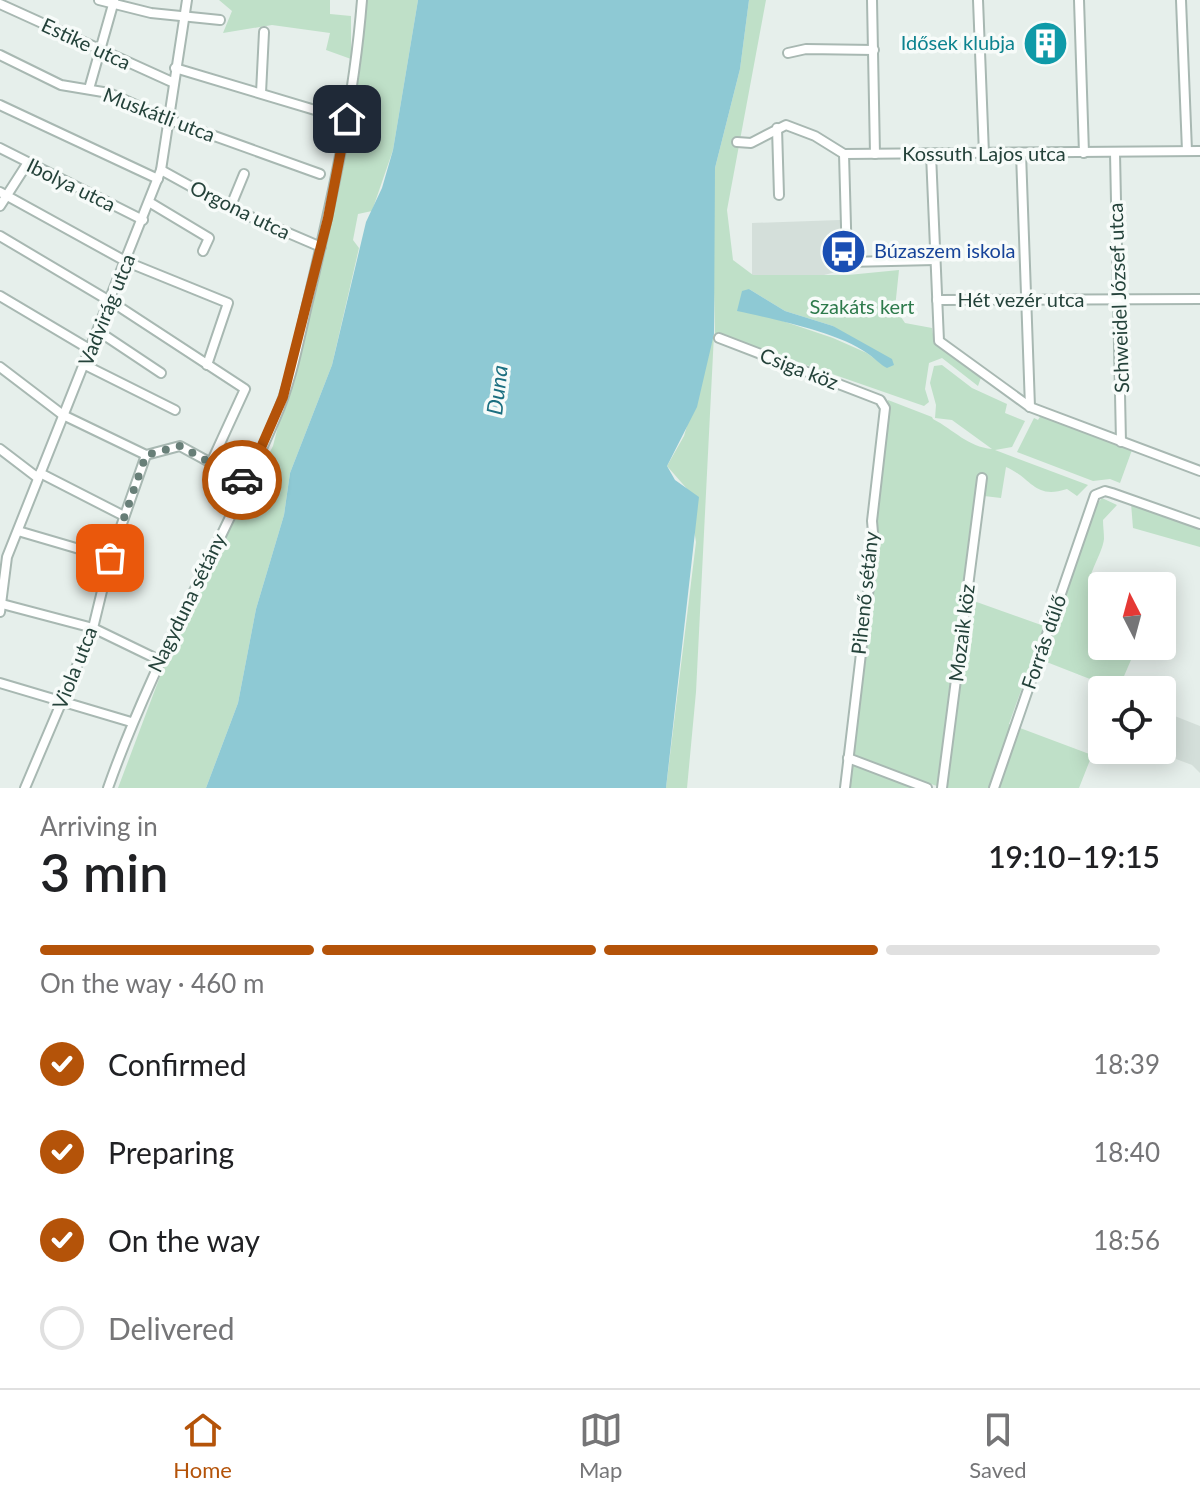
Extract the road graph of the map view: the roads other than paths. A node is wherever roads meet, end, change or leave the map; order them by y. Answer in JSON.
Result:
{"nodes":[{"id":1,"x":99,"y":0,"type":"edge"},
{"id":2,"x":187,"y":0,"type":"edge"},
{"id":3,"x":362,"y":0,"type":"edge"},
{"id":4,"x":872,"y":0,"type":"edge"},
{"id":5,"x":978,"y":0,"type":"edge"},
{"id":6,"x":1079,"y":0,"type":"edge"},
{"id":7,"x":1181,"y":0,"type":"edge"},
{"id":8,"x":114,"y":2,"type":"edge"},
{"id":9,"x":0,"y":4,"type":"edge"},
{"id":10,"x":185,"y":16,"type":"junction"},
{"id":11,"x":220,"y":20,"type":"dead end"},
{"id":12,"x":264,"y":32,"type":"dead end"},
{"id":13,"x":100,"y":49,"type":"junction"},
{"id":14,"x":874,"y":50,"type":"junction"},
{"id":15,"x":788,"y":53,"type":"dead end"},
{"id":16,"x":0,"y":55,"type":"edge"},
{"id":17,"x":175,"y":68,"type":"junction"},
{"id":18,"x":172,"y":82,"type":"junction"},
{"id":19,"x":89,"y":89,"type":"junction"},
{"id":20,"x":261,"y":93,"type":"junction"},
{"id":21,"x":0,"y":105,"type":"edge"},
{"id":22,"x":335,"y":116,"type":"dead end"},
{"id":23,"x":167,"y":119,"type":"junction"},
{"id":24,"x":777,"y":128,"type":"junction"},
{"id":25,"x":737,"y":142,"type":"dead end"},
{"id":26,"x":0,"y":148,"type":"edge"},
{"id":27,"x":1187,"y":151,"type":"junction"},
{"id":28,"x":1200,"y":151,"type":"edge"},
{"id":29,"x":1021,"y":153,"type":"junction"},
{"id":30,"x":1084,"y":153,"type":"junction"},
{"id":31,"x":1115,"y":153,"type":"junction"},
{"id":32,"x":844,"y":154,"type":"junction"},
{"id":33,"x":875,"y":154,"type":"junction"},
{"id":34,"x":931,"y":154,"type":"junction"},
{"id":35,"x":984,"y":154,"type":"junction"},
{"id":36,"x":27,"y":164,"type":"junction"},
{"id":37,"x":244,"y":174,"type":"dead end"},
{"id":38,"x":320,"y":174,"type":"dead end"},
{"id":39,"x":159,"y":175,"type":"junction"},
{"id":40,"x":3,"y":194,"type":"edge"},
{"id":41,"x":779,"y":195,"type":"dead end"},
{"id":42,"x":149,"y":202,"type":"junction"},
{"id":43,"x":0,"y":206,"type":"edge"},
{"id":44,"x":230,"y":208,"type":"junction"},
{"id":45,"x":143,"y":220,"type":"junction"},
{"id":46,"x":0,"y":236,"type":"edge"},
{"id":47,"x":321,"y":247,"type":"junction"},
{"id":48,"x":203,"y":251,"type":"dead end"},
{"id":49,"x":935,"y":260,"type":"junction"},
{"id":50,"x":127,"y":262,"type":"junction"},
{"id":51,"x":0,"y":296,"type":"edge"},
{"id":52,"x":1026,"y":299,"type":"junction"},
{"id":53,"x":1200,"y":299,"type":"edge"},
{"id":54,"x":937,"y":300,"type":"junction"},
{"id":55,"x":1118,"y":301,"type":"junction"},
{"id":56,"x":109,"y":302,"type":"junction"},
{"id":57,"x":98,"y":331,"type":"junction"},
{"id":58,"x":719,"y":338,"type":"dead end"},
{"id":59,"x":91,"y":350,"type":"junction"},
{"id":60,"x":85,"y":365,"type":"junction"},
{"id":61,"x":207,"y":365,"type":"junction"},
{"id":62,"x":0,"y":367,"type":"edge"},
{"id":63,"x":161,"y":373,"type":"dead end"},
{"id":64,"x":880,"y":400,"type":"joint"},
{"id":65,"x":1030,"y":407,"type":"junction"},
{"id":66,"x":175,"y":410,"type":"dead end"},
{"id":67,"x":63,"y":415,"type":"junction"},
{"id":68,"x":1121,"y":442,"type":"junction"},
{"id":69,"x":0,"y":449,"type":"edge"},
{"id":70,"x":146,"y":455,"type":"junction"},
{"id":71,"x":211,"y":463,"type":"junction"},
{"id":72,"x":1200,"y":471,"type":"edge"},
{"id":73,"x":39,"y":475,"type":"junction"},
{"id":74,"x":982,"y":478,"type":"dead end"},
{"id":75,"x":246,"y":482,"type":"junction"},
{"id":76,"x":124,"y":516,"type":"junction"},
{"id":77,"x":1200,"y":524,"type":"edge"},
{"id":78,"x":18,"y":531,"type":"junction"},
{"id":79,"x":3,"y":556,"type":"edge"},
{"id":80,"x":110,"y":558,"type":"junction"},
{"id":81,"x":1,"y":608,"type":"edge"},
{"id":82,"x":93,"y":628,"type":"junction"},
{"id":83,"x":159,"y":660,"type":"junction"},
{"id":84,"x":0,"y":683,"type":"edge"},
{"id":85,"x":62,"y":702,"type":"junction"},
{"id":86,"x":131,"y":722,"type":"junction"},
{"id":87,"x":848,"y":758,"type":"junction"},
{"id":88,"x":25,"y":788,"type":"edge"},
{"id":89,"x":108,"y":788,"type":"edge"},
{"id":90,"x":845,"y":788,"type":"edge"},
{"id":91,"x":927,"y":788,"type":"edge"},
{"id":92,"x":942,"y":788,"type":"edge"},
{"id":93,"x":994,"y":788,"type":"edge"}],
"edges":[{"from":1,"to":8,"type":"street"},
{"from":2,"to":10,"type":"street","name":"Vadvirág utca"},
{"from":3,"to":47,"type":"street","name":"Nagyduna sétány"},
{"from":4,"to":14,"type":"street"},
{"from":5,"to":35,"type":"street"},
{"from":6,"to":30,"type":"street"},
{"from":7,"to":27,"type":"street"},
{"from":8,"to":10,"type":"street"},
{"from":8,"to":13,"type":"street"},
{"from":9,"to":13,"type":"street","name":"Estike utca"},
{"from":10,"to":11,"type":"street"},
{"from":10,"to":17,"type":"street","name":"Vadvirág utca"},
{"from":12,"to":20,"type":"street"},
{"from":13,"to":18,"type":"street","name":"Estike utca"},
{"from":13,"to":19,"type":"street"},
{"from":14,"to":15,"type":"street"},
{"from":14,"to":33,"type":"street"},
{"from":16,"to":19,"type":"street","name":"Muskátli utca"},
{"from":17,"to":18,"type":"street","name":"Vadvirág utca"},
{"from":17,"to":20,"type":"street"},
{"from":18,"to":23,"type":"street","name":"Vadvirág utca"},
{"from":19,"to":23,"type":"street","name":"Muskátli utca"},
{"from":20,"to":22,"type":"street"},
{"from":21,"to":39,"type":"street","name":"Orgona utca"},
{"from":23,"to":38,"type":"street","name":"Muskátli utca"},
{"from":23,"to":39,"type":"street","name":"Vadvirág utca"},
{"from":24,"to":25,"type":"street"},
{"from":24,"to":32,"type":"street"},
{"from":24,"to":41,"type":"street"},
{"from":26,"to":36,"type":"street","name":"Ibolya utca"},
{"from":27,"to":28,"type":"street","name":"Kossuth Lajos utca"},
{"from":27,"to":31,"type":"street","name":"Kossuth Lajos utca"},
{"from":29,"to":30,"type":"street","name":"Kossuth Lajos utca"},
{"from":29,"to":35,"type":"street","name":"Kossuth Lajos utca"},
{"from":29,"to":52,"type":"street"},
{"from":30,"to":31,"type":"street","name":"Kossuth Lajos utca"},
{"from":31,"to":55,"type":"street","name":"Schweidel József utca"},
{"from":32,"to":33,"type":"street","name":"Kossuth Lajos utca"},
{"from":32,"to":49,"type":"street"},
{"from":33,"to":34,"type":"street","name":"Kossuth Lajos utca"},
{"from":34,"to":35,"type":"street","name":"Kossuth Lajos utca"},
{"from":34,"to":49,"type":"street"},
{"from":36,"to":40,"type":"street"},
{"from":36,"to":45,"type":"street","name":"Ibolya utca"},
{"from":37,"to":44,"type":"street"},
{"from":39,"to":42,"type":"street","name":"Vadvirág utca"},
{"from":39,"to":44,"type":"street","name":"Orgona utca"},
{"from":40,"to":43,"type":"street"},
{"from":40,"to":50,"type":"street"},
{"from":42,"to":45,"type":"street","name":"Vadvirág utca"},
{"from":42,"to":48,"type":"street"},
{"from":44,"to":47,"type":"street","name":"Orgona utca"},
{"from":45,"to":50,"type":"street","name":"Vadvirág utca"},
{"from":46,"to":56,"type":"street"},
{"from":47,"to":75,"type":"street","name":"Nagyduna sétány"},
{"from":49,"to":54,"type":"street"},
{"from":50,"to":56,"type":"street","name":"Vadvirág utca"},
{"from":50,"to":61,"type":"street"},
{"from":51,"to":59,"type":"street"},
{"from":52,"to":54,"type":"street","name":"Hét vezér utca"},
{"from":52,"to":55,"type":"street","name":"Hét vezér utca"},
{"from":52,"to":65,"type":"street"},
{"from":53,"to":55,"type":"street","name":"Hét vezér utca"},
{"from":54,"to":65,"type":"street"},
{"from":55,"to":68,"type":"street","name":"Schweidel József utca"},
{"from":56,"to":57,"type":"street","name":"Vadvirág utca"},
{"from":56,"to":61,"type":"street"},
{"from":57,"to":59,"type":"street","name":"Vadvirág utca"},
{"from":57,"to":63,"type":"street"},
{"from":58,"to":64,"type":"street","name":"Csiga köz"},
{"from":59,"to":60,"type":"street","name":"Vadvirág utca"},
{"from":60,"to":66,"type":"street"},
{"from":60,"to":67,"type":"street","name":"Vadvirág utca"},
{"from":61,"to":71,"type":"street"},
{"from":62,"to":67,"type":"street"},
{"from":64,"to":87,"type":"street","name":"Pihenő sétány"},
{"from":65,"to":68,"type":"street"},
{"from":67,"to":70,"type":"street"},
{"from":67,"to":73,"type":"street","name":"Vadvirág utca"},
{"from":68,"to":72,"type":"street"},
{"from":69,"to":73,"type":"street"},
{"from":70,"to":71,"type":"street"},
{"from":70,"to":76,"type":"street","name":"Viola utca"},
{"from":71,"to":75,"type":"street"},
{"from":73,"to":76,"type":"street"},
{"from":73,"to":78,"type":"street","name":"Vadvirág utca"},
{"from":74,"to":92,"type":"street","name":"Mozaik köz"},
{"from":75,"to":83,"type":"street","name":"Nagyduna sétány"},
{"from":76,"to":80,"type":"street","name":"Viola utca"},
{"from":77,"to":93,"type":"street","name":"Forrás dűlő"},
{"from":78,"to":79,"type":"street","name":"Vadvirág utca"},
{"from":78,"to":80,"type":"street"},
{"from":79,"to":81,"type":"street","name":"Vadvirág utca"},
{"from":80,"to":82,"type":"street","name":"Viola utca"},
{"from":81,"to":82,"type":"street"},
{"from":82,"to":83,"type":"street"},
{"from":82,"to":85,"type":"street","name":"Viola utca"},
{"from":83,"to":86,"type":"street","name":"Nagyduna sétány"},
{"from":84,"to":85,"type":"street"},
{"from":85,"to":86,"type":"street"},
{"from":85,"to":88,"type":"street","name":"Viola utca"},
{"from":86,"to":89,"type":"street","name":"Nagyduna sétány"},
{"from":87,"to":90,"type":"street","name":"Pihenő sétány"},
{"from":87,"to":91,"type":"street"}]}
